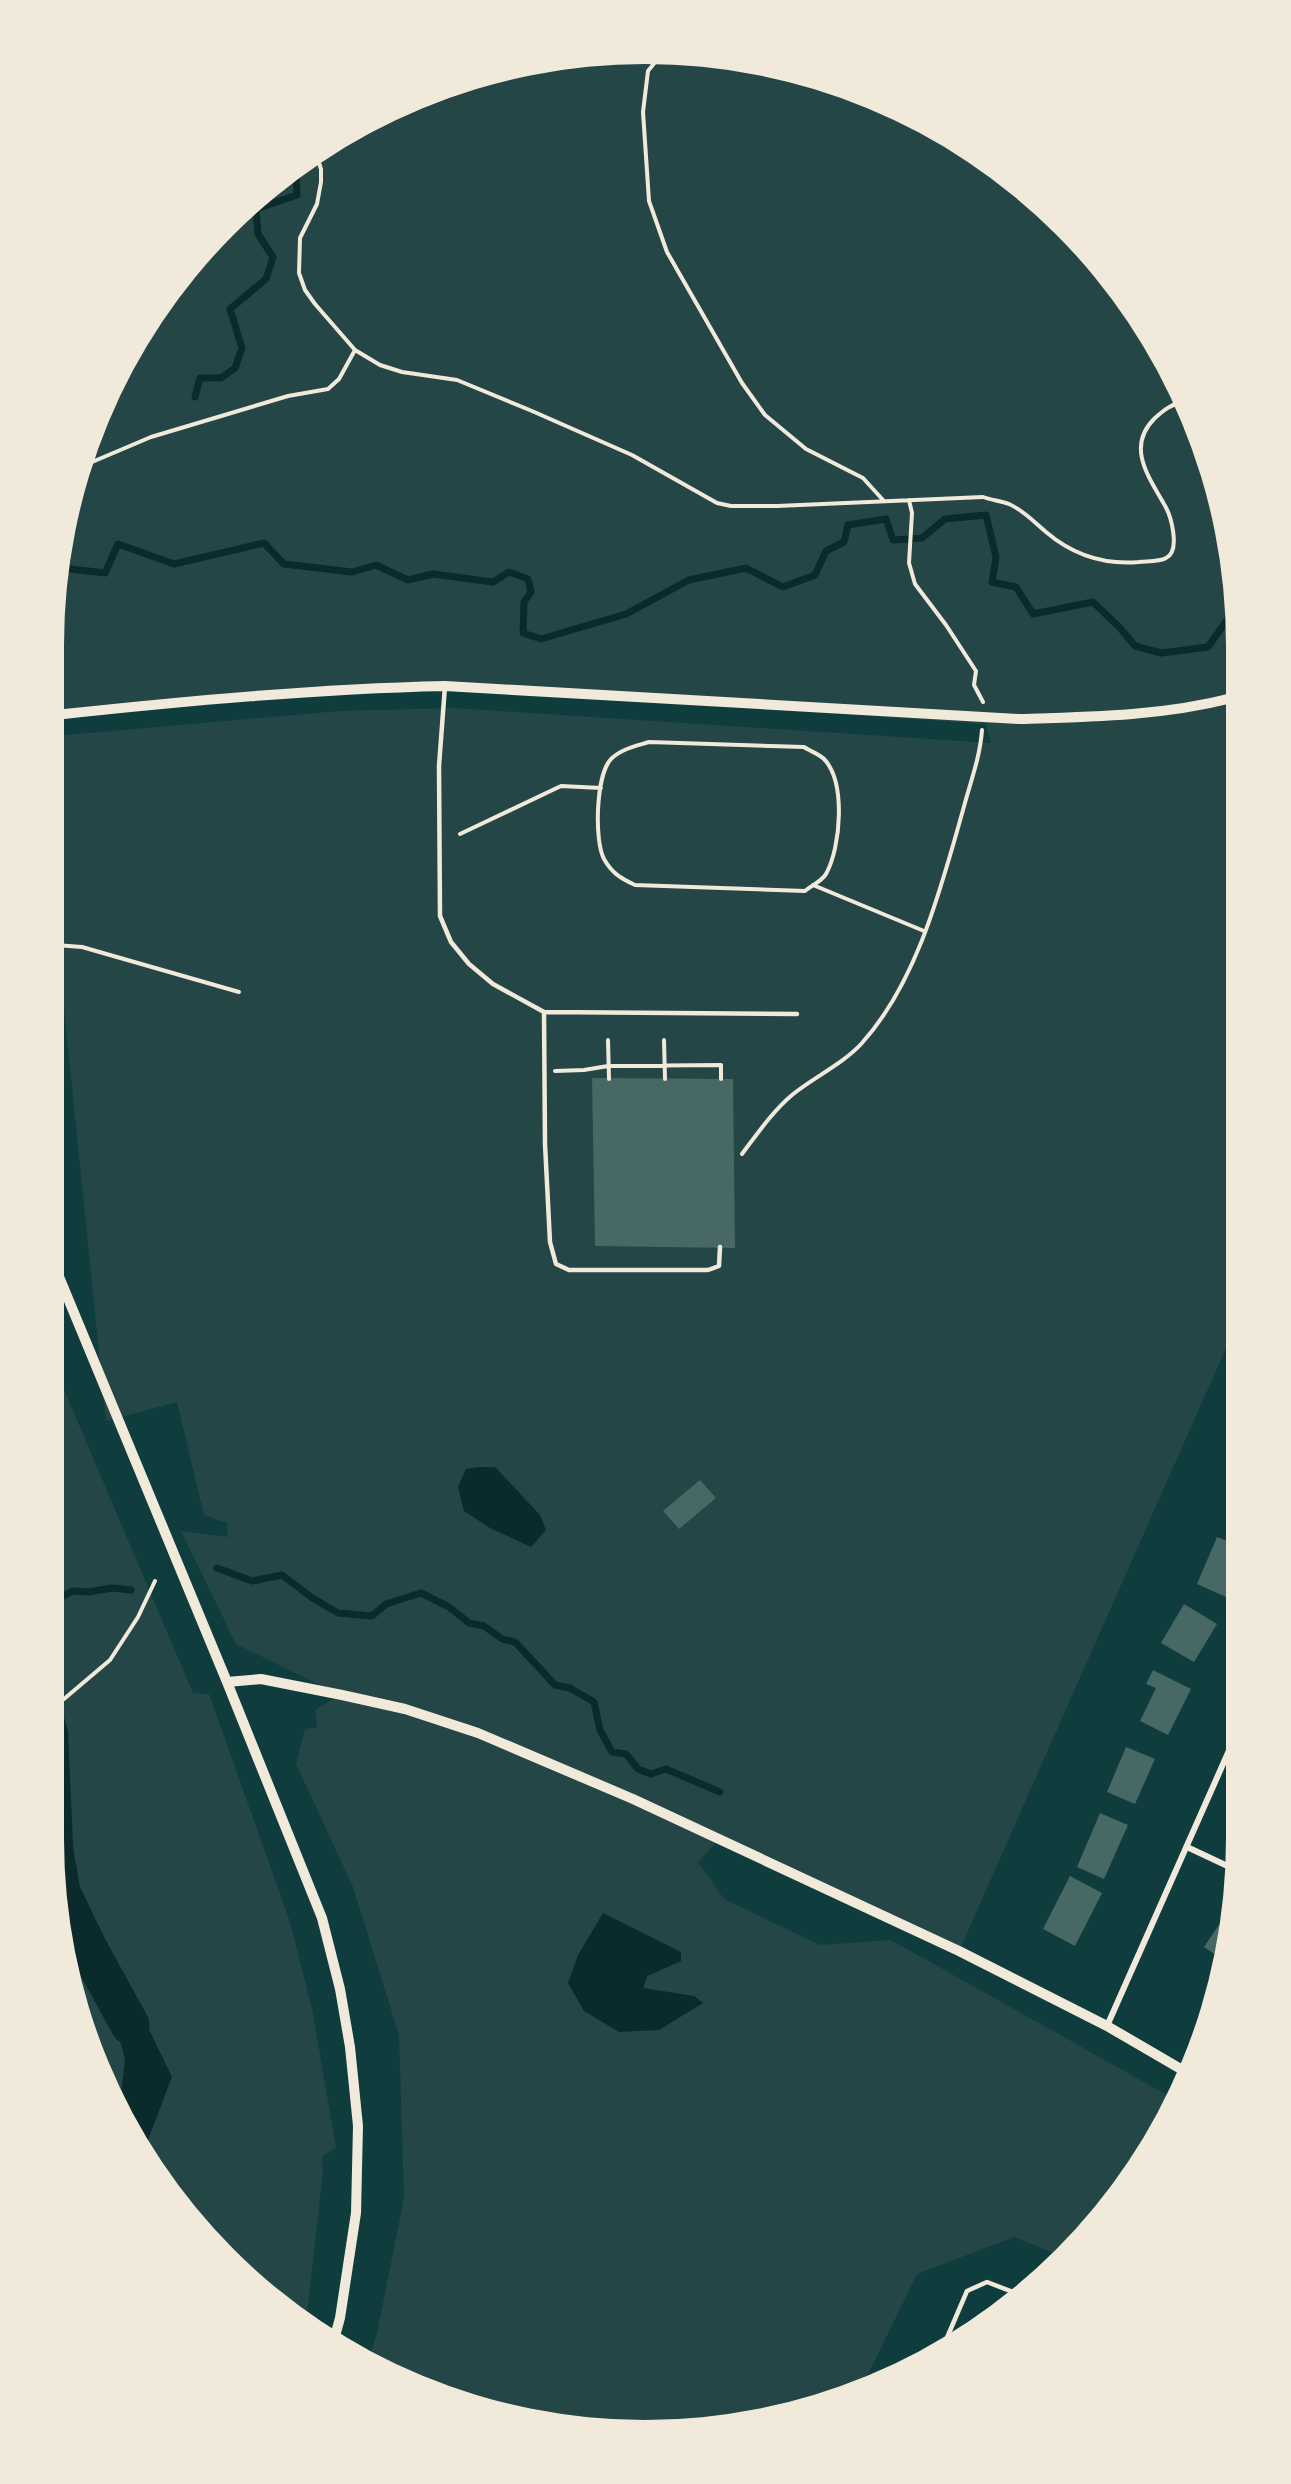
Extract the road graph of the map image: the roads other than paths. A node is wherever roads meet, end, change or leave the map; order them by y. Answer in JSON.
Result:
{"nodes":[{"id":1,"x":445,"y":686,"type":"junction"},
{"id":2,"x":1226,"y":700,"type":"edge"},
{"id":3,"x":64,"y":714,"type":"edge"},
{"id":4,"x":544,"y":1012,"type":"junction"},
{"id":5,"x":797,"y":1014,"type":"dead end"},
{"id":6,"x":720,"y":1247,"type":"dead end"},
{"id":7,"x":64,"y":1289,"type":"edge"},
{"id":8,"x":227,"y":1682,"type":"junction"},
{"id":9,"x":1226,"y":1758,"type":"edge"},
{"id":10,"x":1187,"y":1847,"type":"junction"},
{"id":11,"x":1225,"y":1865,"type":"edge"},
{"id":12,"x":1107,"y":2026,"type":"junction"},
{"id":13,"x":1179,"y":2068,"type":"edge"},
{"id":14,"x":1009,"y":2291,"type":"edge"},
{"id":15,"x":337,"y":2330,"type":"edge"},
{"id":16,"x":948,"y":2334,"type":"edge"}],
"edges":[{"from":1,"to":2,"type":"street"},
{"from":1,"to":3,"type":"street"},
{"from":1,"to":4,"type":"lane"},
{"from":4,"to":5,"type":"lane"},
{"from":4,"to":6,"type":"lane"},
{"from":7,"to":8,"type":"street"},
{"from":8,"to":12,"type":"street"},
{"from":8,"to":15,"type":"street"},
{"from":9,"to":10,"type":"street"},
{"from":10,"to":11,"type":"street"},
{"from":10,"to":12,"type":"street"},
{"from":12,"to":13,"type":"street"},
{"from":14,"to":16,"type":"lane"}]}
